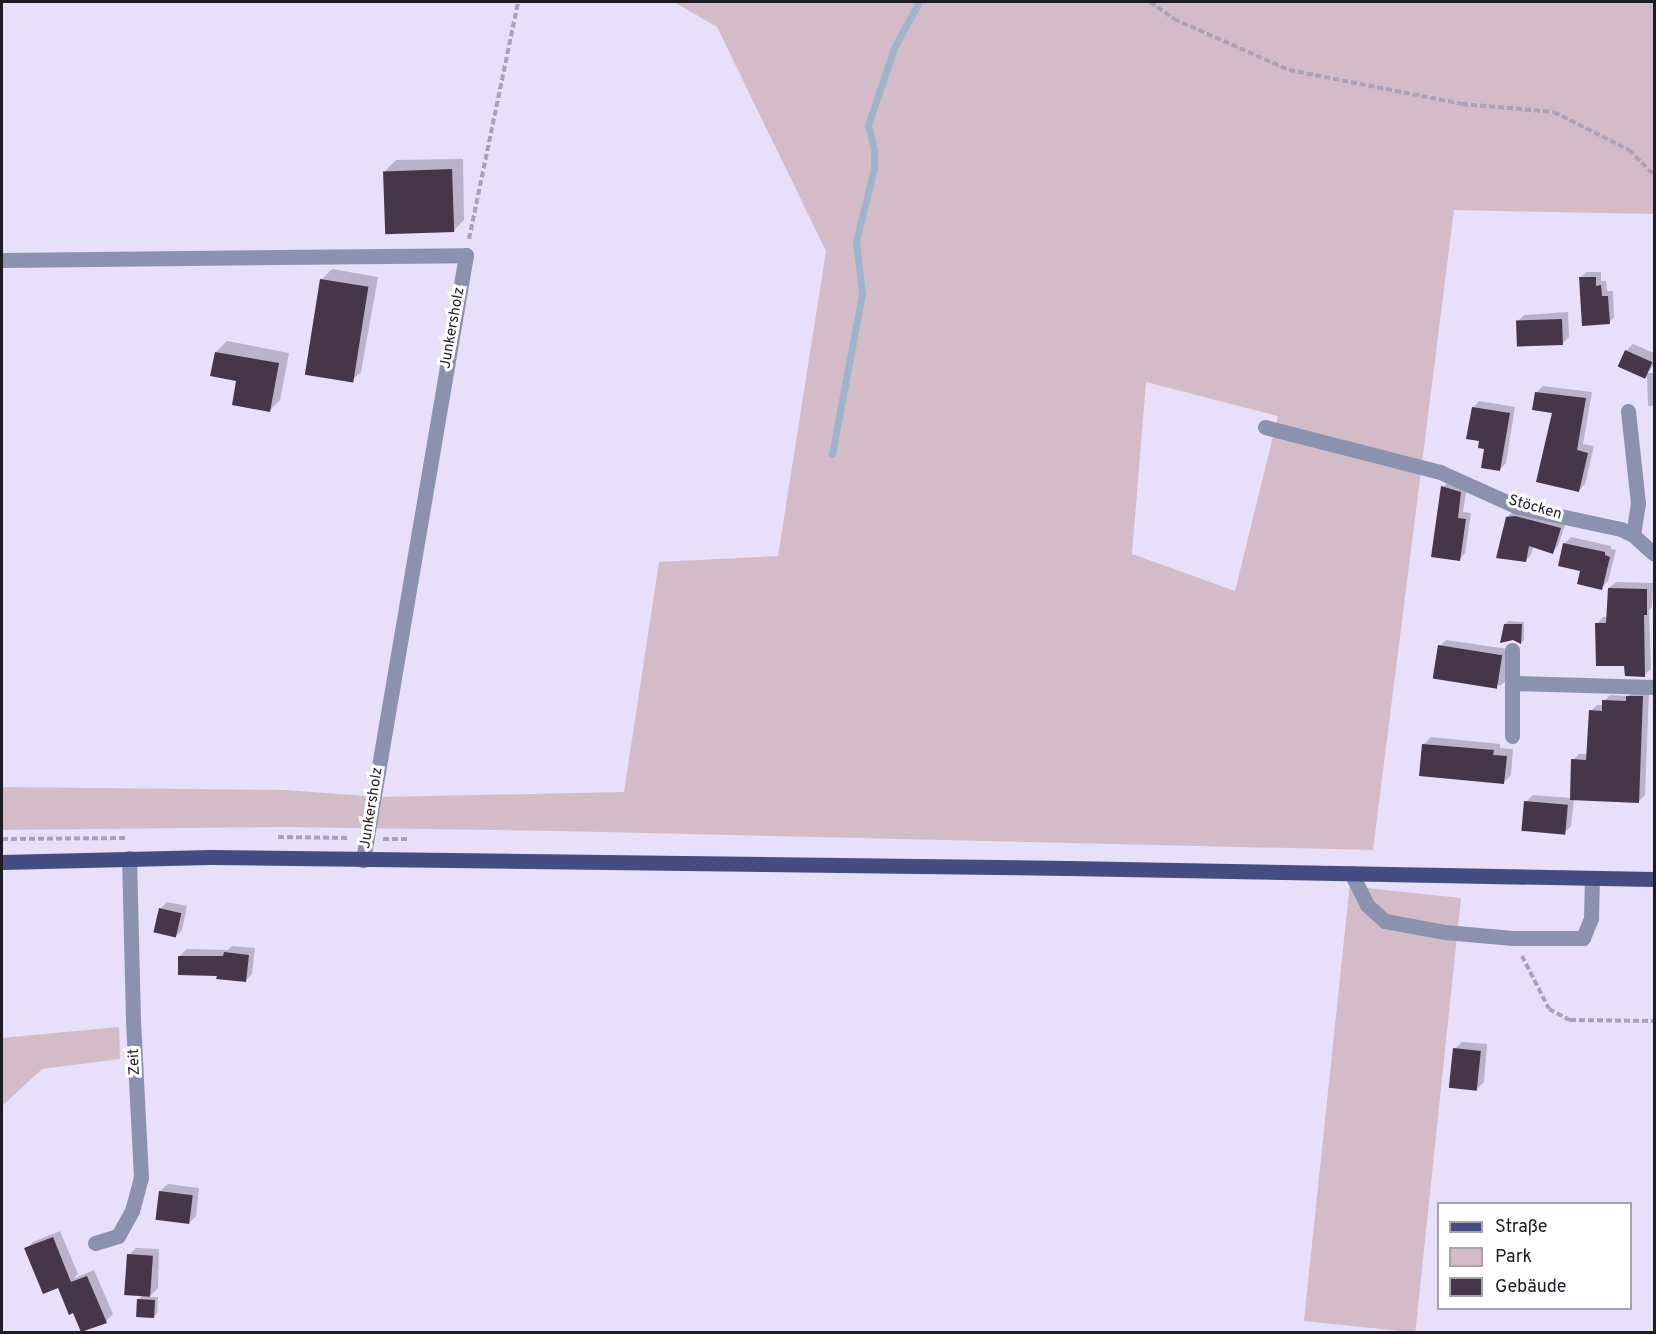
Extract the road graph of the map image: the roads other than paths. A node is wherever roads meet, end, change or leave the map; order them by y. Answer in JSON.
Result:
{"nodes":[{"id":1,"x":2,"y":260,"type":"edge"},
{"id":2,"x":1628,"y":411,"type":"dead end"},
{"id":3,"x":1265,"y":427,"type":"dead end"},
{"id":4,"x":1633,"y":535,"type":"junction"},
{"id":5,"x":1654,"y":554,"type":"edge"},
{"id":6,"x":1512,"y":650,"type":"dead end"},
{"id":7,"x":1512,"y":683,"type":"junction"},
{"id":8,"x":1654,"y":687,"type":"edge"},
{"id":9,"x":1512,"y":736,"type":"dead end"},
{"id":10,"x":129,"y":858,"type":"junction"},
{"id":11,"x":363,"y":860,"type":"junction"},
{"id":12,"x":2,"y":861,"type":"edge"},
{"id":13,"x":1351,"y":873,"type":"junction"},
{"id":14,"x":1592,"y":878,"type":"junction"},
{"id":15,"x":1654,"y":879,"type":"edge"},
{"id":16,"x":95,"y":1243,"type":"dead end"}],
"edges":[{"from":1,"to":11,"type":"street","name":"Junkersholz"},
{"from":2,"to":4,"type":"street"},
{"from":3,"to":4,"type":"street","name":"Stöcken"},
{"from":4,"to":5,"type":"street","name":"Stöcken"},
{"from":6,"to":7,"type":"street"},
{"from":7,"to":8,"type":"street"},
{"from":7,"to":9,"type":"street"},
{"from":10,"to":11,"type":"main road"},
{"from":10,"to":12,"type":"main road"},
{"from":10,"to":16,"type":"street","name":"Zeit"},
{"from":11,"to":13,"type":"main road"},
{"from":13,"to":14,"type":"main road"},
{"from":13,"to":14,"type":"street"},
{"from":14,"to":15,"type":"main road"}]}
